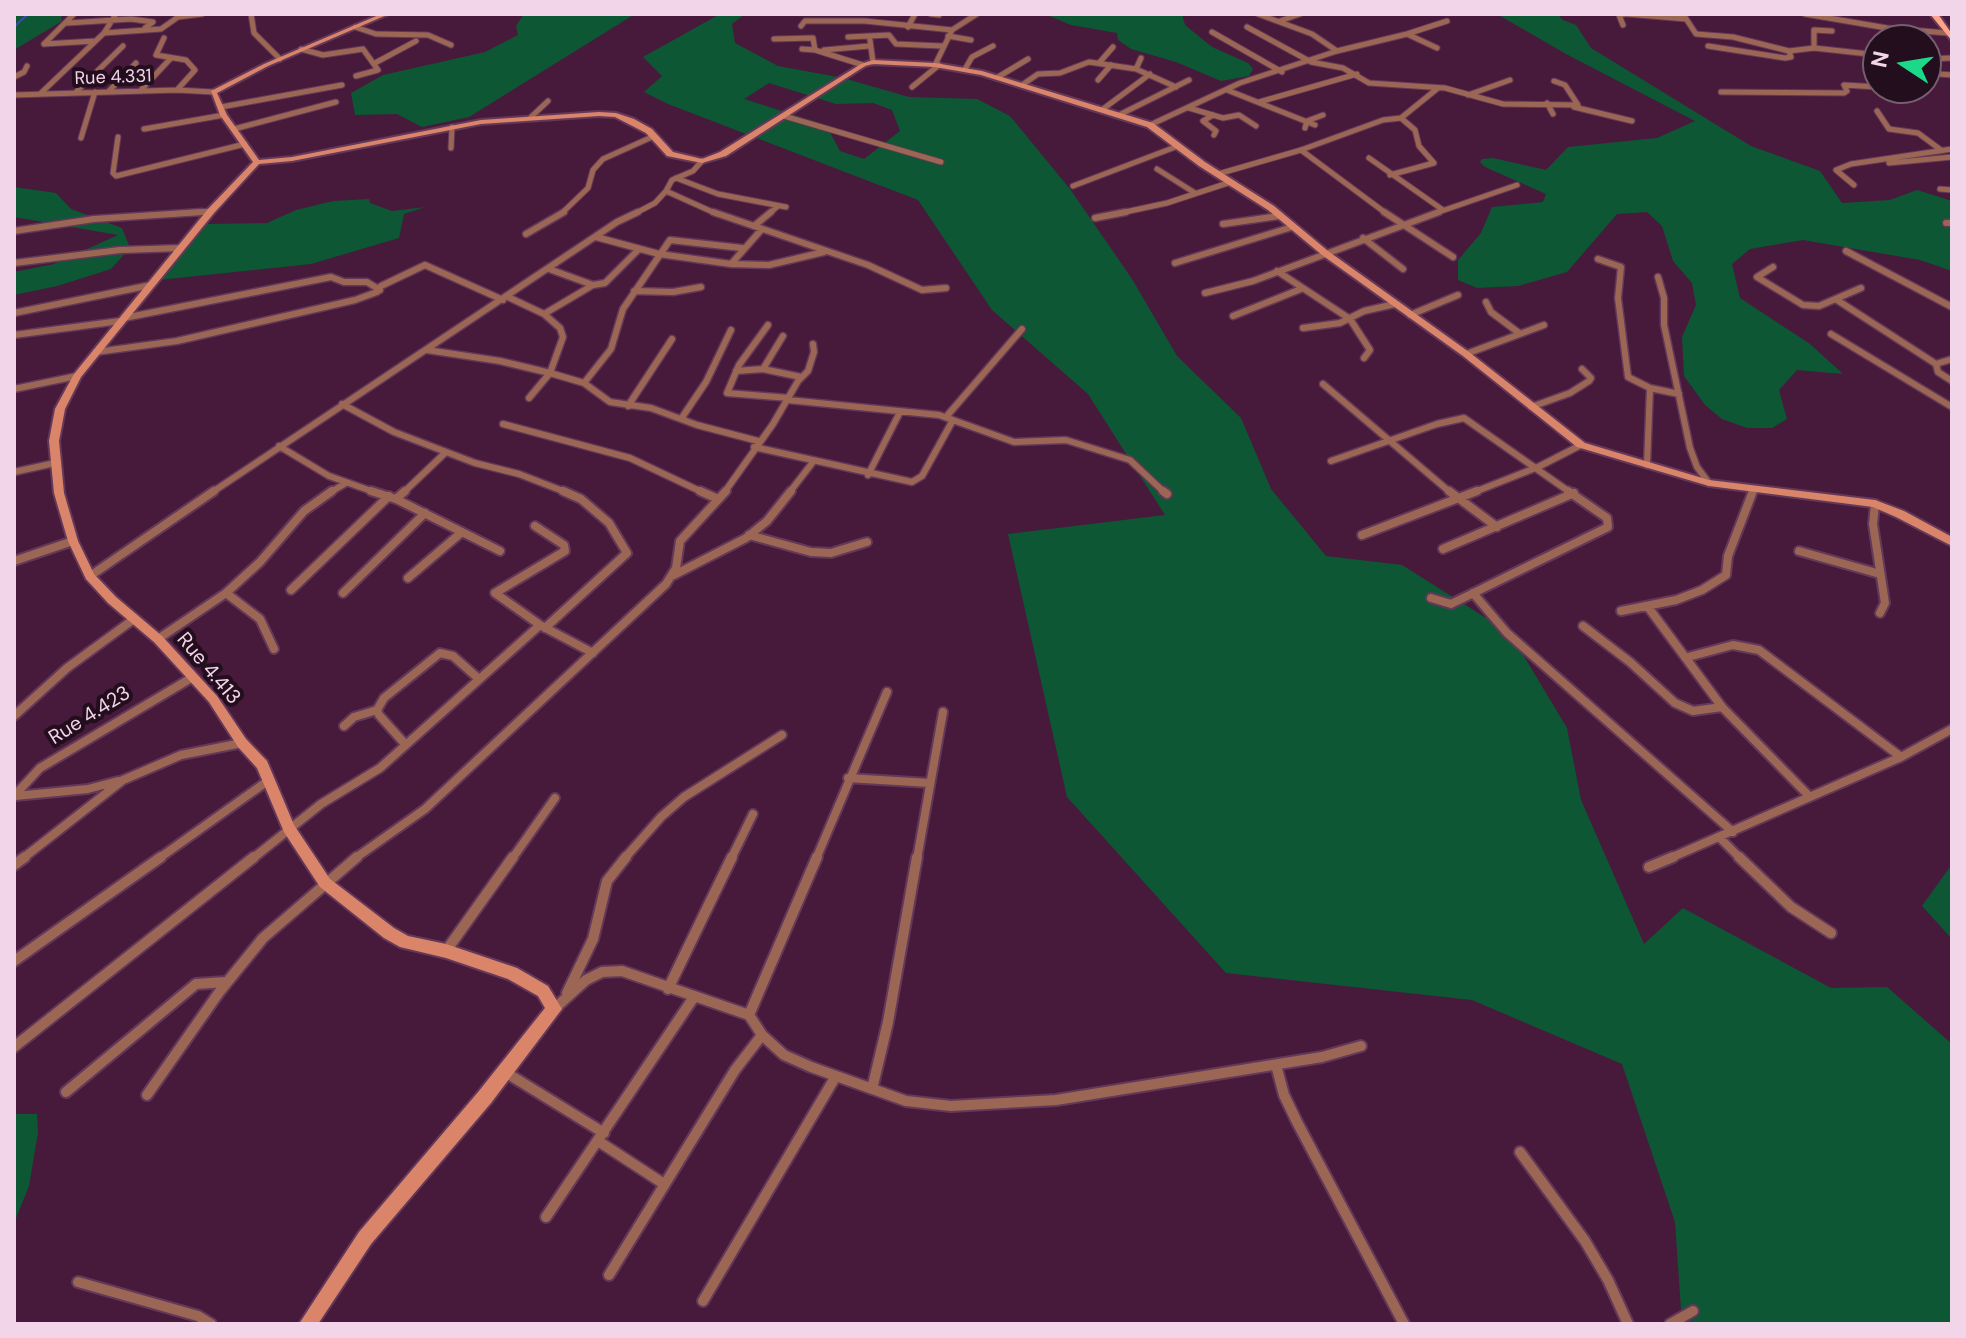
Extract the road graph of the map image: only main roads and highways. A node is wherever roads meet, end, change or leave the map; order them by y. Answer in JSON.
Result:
{"nodes":[{"id":1,"x":1934,"y":14,"type":"edge"},
{"id":2,"x":1949,"y":36,"type":"edge"}],
"edges":[{"from":1,"to":2,"type":"main road"}]}
